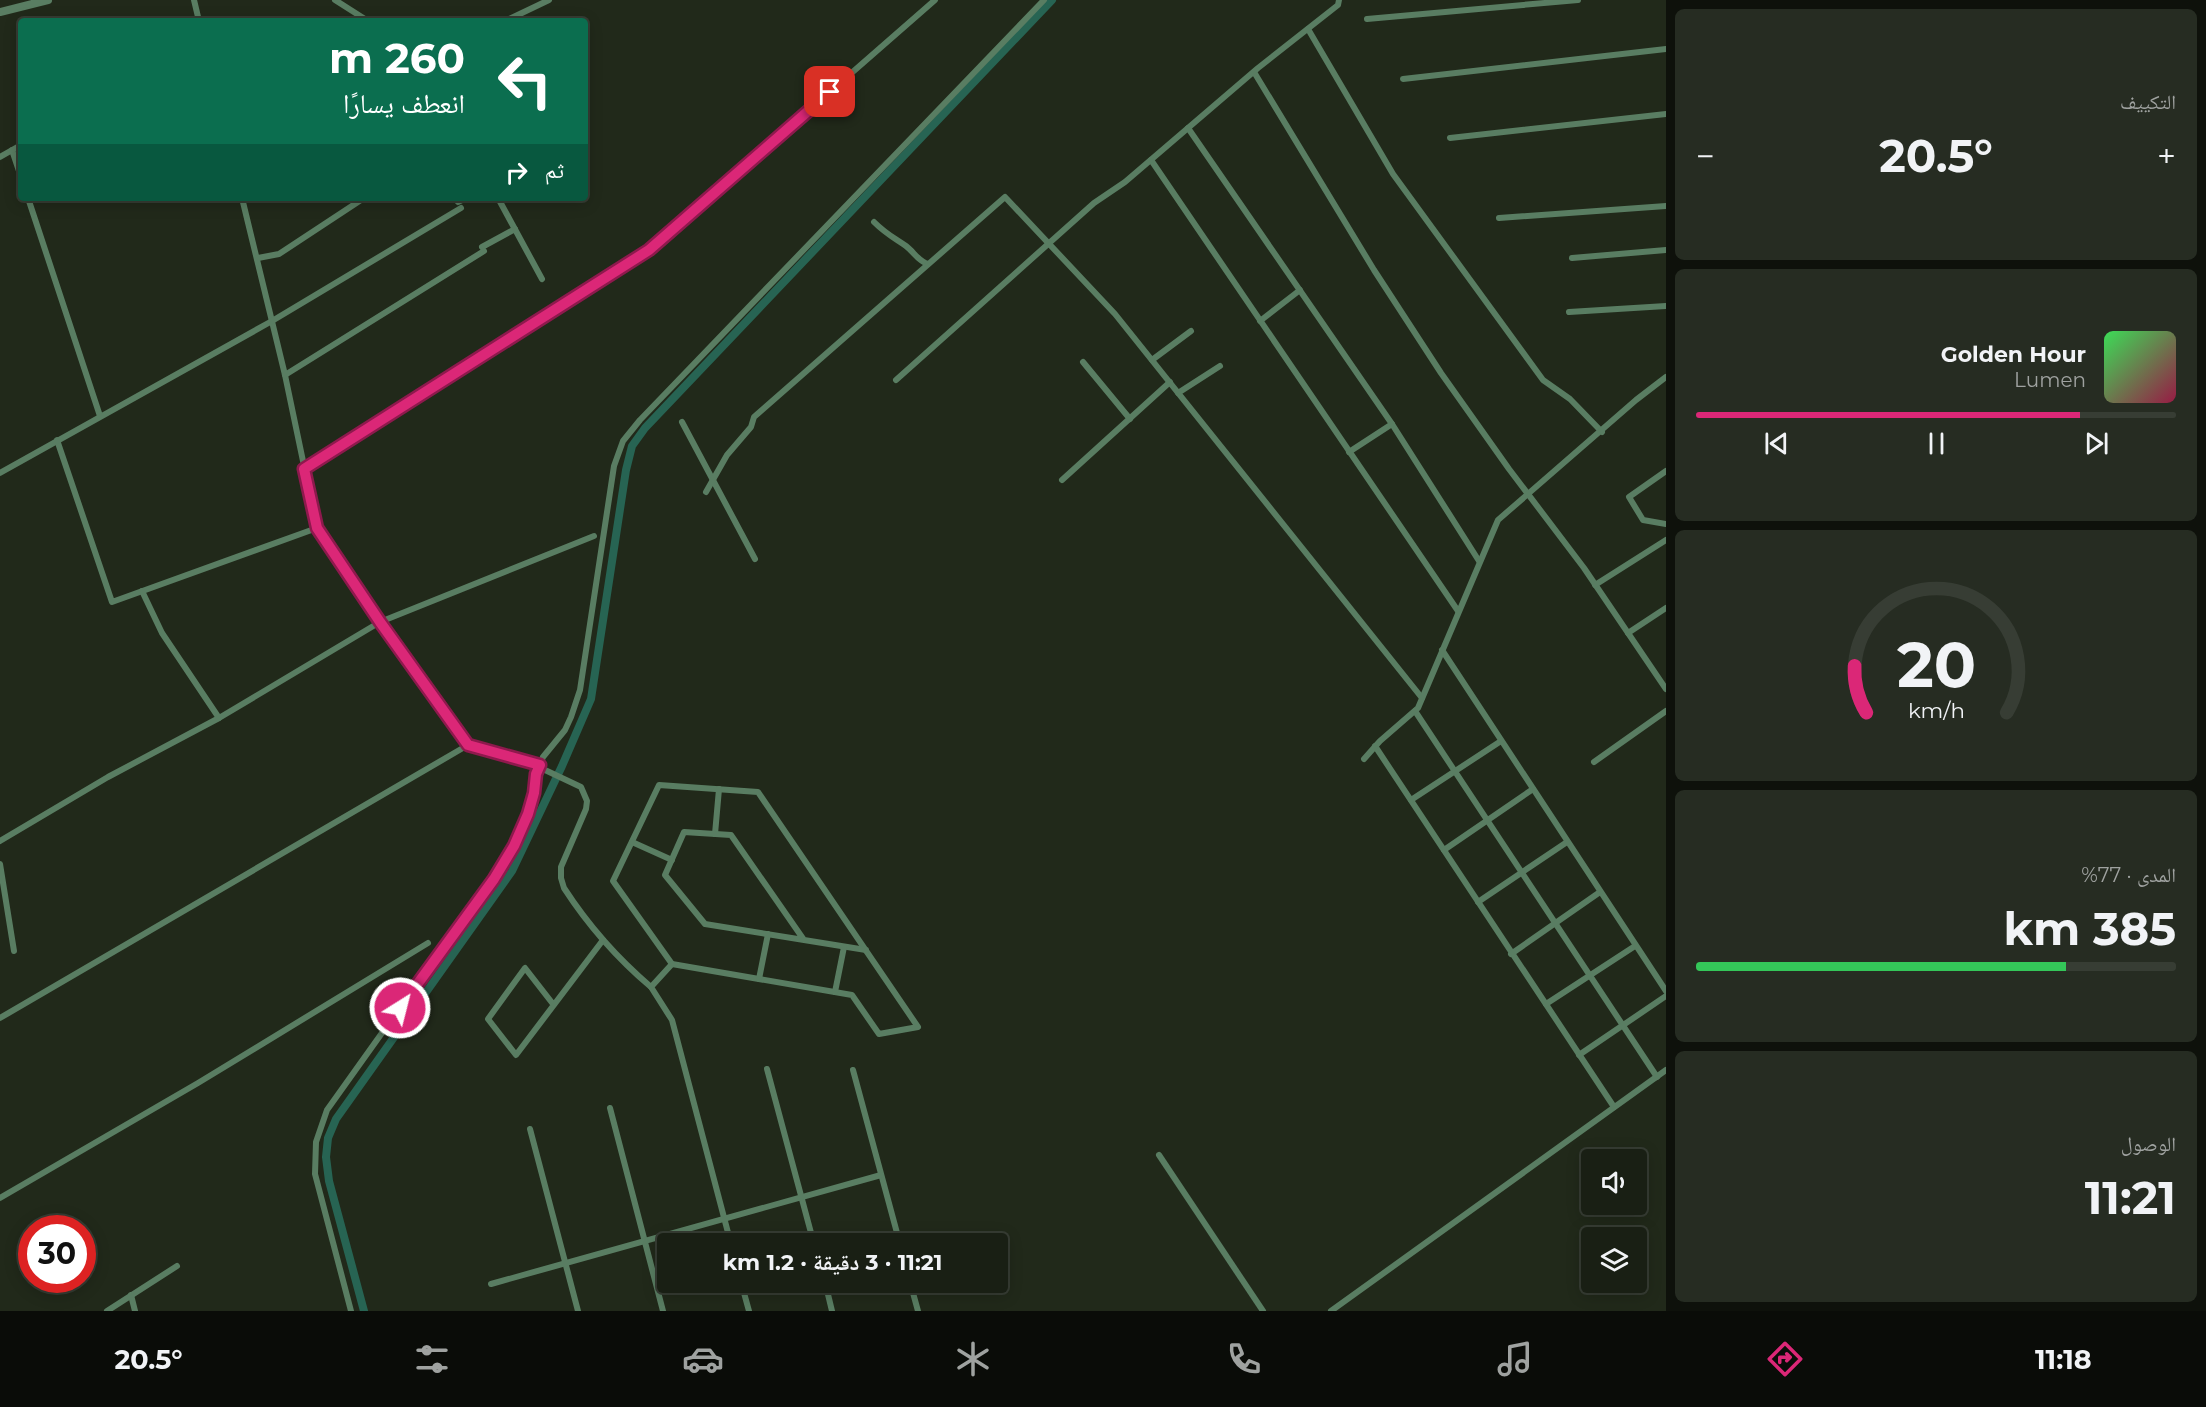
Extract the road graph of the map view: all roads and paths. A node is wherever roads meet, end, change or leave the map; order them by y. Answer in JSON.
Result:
{"nodes":[{"id":1,"x":48,"y":0,"type":"edge"},
{"id":2,"x":194,"y":0,"type":"edge"},
{"id":3,"x":335,"y":0,"type":"edge"},
{"id":4,"x":549,"y":0,"type":"edge"},
{"id":5,"x":935,"y":0,"type":"edge"},
{"id":6,"x":1044,"y":0,"type":"edge"},
{"id":7,"x":1339,"y":0,"type":"edge"},
{"id":8,"x":1578,"y":0,"type":"edge"},
{"id":9,"x":0,"y":12,"type":"edge"},
{"id":10,"x":198,"y":18,"type":"edge"},
{"id":11,"x":363,"y":18,"type":"edge"},
{"id":12,"x":511,"y":18,"type":"edge"},
{"id":13,"x":1367,"y":19,"type":"dead end"},
{"id":14,"x":1308,"y":29,"type":"junction"},
{"id":15,"x":1666,"y":49,"type":"edge"},
{"id":16,"x":1254,"y":72,"type":"junction"},
{"id":17,"x":1403,"y":79,"type":"dead end"},
{"id":18,"x":1666,"y":114,"type":"edge"},
{"id":19,"x":1188,"y":128,"type":"junction"},
{"id":20,"x":1450,"y":138,"type":"dead end"},
{"id":21,"x":18,"y":147,"type":"edge"},
{"id":22,"x":12,"y":150,"type":"junction"},
{"id":23,"x":0,"y":157,"type":"edge"},
{"id":24,"x":1151,"y":160,"type":"junction"},
{"id":25,"x":18,"y":168,"type":"edge"},
{"id":26,"x":29,"y":201,"type":"edge"},
{"id":27,"x":243,"y":201,"type":"edge"},
{"id":28,"x":359,"y":201,"type":"edge"},
{"id":29,"x":463,"y":201,"type":"edge"},
{"id":30,"x":500,"y":201,"type":"edge"},
{"id":31,"x":1666,"y":206,"type":"edge"},
{"id":32,"x":1499,"y":218,"type":"dead end"},
{"id":33,"x":874,"y":222,"type":"dead end"},
{"id":34,"x":514,"y":229,"type":"junction"},
{"id":35,"x":1048,"y":244,"type":"junction"},
{"id":36,"x":1666,"y":250,"type":"edge"},
{"id":37,"x":258,"y":258,"type":"junction"},
{"id":38,"x":1572,"y":258,"type":"dead end"},
{"id":39,"x":928,"y":264,"type":"junction"},
{"id":40,"x":542,"y":279,"type":"dead end"},
{"id":41,"x":1300,"y":290,"type":"junction"},
{"id":42,"x":1666,"y":306,"type":"edge"},
{"id":43,"x":1569,"y":312,"type":"dead end"},
{"id":44,"x":272,"y":321,"type":"junction"},
{"id":45,"x":1260,"y":321,"type":"junction"},
{"id":46,"x":1191,"y":331,"type":"dead end"},
{"id":47,"x":1152,"y":360,"type":"junction"},
{"id":48,"x":1083,"y":362,"type":"dead end"},
{"id":49,"x":1220,"y":366,"type":"dead end"},
{"id":50,"x":285,"y":375,"type":"junction"},
{"id":51,"x":1666,"y":378,"type":"edge"},
{"id":52,"x":896,"y":381,"type":"dead end"},
{"id":53,"x":1170,"y":382,"type":"junction"},
{"id":54,"x":1178,"y":393,"type":"junction"},
{"id":55,"x":100,"y":416,"type":"junction"},
{"id":56,"x":1130,"y":419,"type":"junction"},
{"id":57,"x":682,"y":422,"type":"dead end"},
{"id":58,"x":1392,"y":424,"type":"junction"},
{"id":59,"x":1602,"y":432,"type":"junction"},
{"id":60,"x":57,"y":440,"type":"junction"},
{"id":61,"x":1349,"y":452,"type":"junction"},
{"id":62,"x":304,"y":469,"type":"junction"},
{"id":63,"x":1666,"y":471,"type":"edge"},
{"id":64,"x":0,"y":473,"type":"edge"},
{"id":65,"x":713,"y":479,"type":"junction"},
{"id":66,"x":1062,"y":480,"type":"dead end"},
{"id":67,"x":706,"y":492,"type":"dead end"},
{"id":68,"x":1528,"y":494,"type":"junction"},
{"id":69,"x":1666,"y":524,"type":"edge"},
{"id":70,"x":317,"y":528,"type":"junction"},
{"id":71,"x":594,"y":536,"type":"dead end"},
{"id":72,"x":1666,"y":540,"type":"edge"},
{"id":73,"x":754,"y":559,"type":"dead end"},
{"id":74,"x":1479,"y":561,"type":"junction"},
{"id":75,"x":1595,"y":585,"type":"junction"},
{"id":76,"x":142,"y":591,"type":"junction"},
{"id":77,"x":1666,"y":608,"type":"edge"},
{"id":78,"x":1458,"y":611,"type":"junction"},
{"id":79,"x":380,"y":622,"type":"junction"},
{"id":80,"x":1628,"y":633,"type":"junction"},
{"id":81,"x":1442,"y":650,"type":"junction"},
{"id":82,"x":1666,"y":689,"type":"edge"},
{"id":83,"x":1422,"y":698,"type":"junction"},
{"id":84,"x":1415,"y":711,"type":"junction"},
{"id":85,"x":1666,"y":711,"type":"edge"},
{"id":86,"x":219,"y":718,"type":"junction"},
{"id":87,"x":1501,"y":741,"type":"junction"},
{"id":88,"x":468,"y":745,"type":"junction"},
{"id":89,"x":1375,"y":746,"type":"junction"},
{"id":90,"x":1364,"y":759,"type":"dead end"},
{"id":91,"x":1594,"y":762,"type":"dead end"},
{"id":92,"x":542,"y":768,"type":"junction"},
{"id":93,"x":1455,"y":771,"type":"junction"},
{"id":94,"x":719,"y":789,"type":"junction"},
{"id":95,"x":1533,"y":789,"type":"junction"},
{"id":96,"x":1411,"y":800,"type":"junction"},
{"id":97,"x":1488,"y":821,"type":"junction"},
{"id":98,"x":715,"y":834,"type":"junction"},
{"id":99,"x":0,"y":841,"type":"edge"},
{"id":100,"x":632,"y":842,"type":"junction"},
{"id":101,"x":1567,"y":842,"type":"junction"},
{"id":102,"x":1444,"y":850,"type":"junction"},
{"id":103,"x":672,"y":860,"type":"junction"},
{"id":104,"x":0,"y":864,"type":"edge"},
{"id":105,"x":1521,"y":872,"type":"junction"},
{"id":106,"x":1600,"y":892,"type":"junction"},
{"id":107,"x":1478,"y":902,"type":"junction"},
{"id":108,"x":1554,"y":922,"type":"junction"},
{"id":109,"x":768,"y":934,"type":"junction"},
{"id":110,"x":603,"y":940,"type":"junction"},
{"id":111,"x":804,"y":940,"type":"junction"},
{"id":112,"x":428,"y":942,"type":"dead end"},
{"id":113,"x":844,"y":946,"type":"junction"},
{"id":114,"x":1635,"y":946,"type":"junction"},
{"id":115,"x":866,"y":950,"type":"junction"},
{"id":116,"x":14,"y":951,"type":"dead end"},
{"id":117,"x":1511,"y":954,"type":"junction"},
{"id":118,"x":672,"y":964,"type":"junction"},
{"id":119,"x":1589,"y":975,"type":"junction"},
{"id":120,"x":759,"y":979,"type":"junction"},
{"id":121,"x":651,"y":987,"type":"junction"},
{"id":122,"x":1666,"y":991,"type":"edge"},
{"id":123,"x":835,"y":992,"type":"junction"},
{"id":124,"x":1666,"y":996,"type":"edge"},
{"id":125,"x":553,"y":1004,"type":"junction"},
{"id":126,"x":1546,"y":1004,"type":"junction"},
{"id":127,"x":0,"y":1018,"type":"edge"},
{"id":128,"x":1623,"y":1026,"type":"junction"},
{"id":129,"x":1579,"y":1055,"type":"junction"},
{"id":130,"x":767,"y":1070,"type":"dead end"},
{"id":131,"x":853,"y":1070,"type":"dead end"},
{"id":132,"x":1666,"y":1070,"type":"edge"},
{"id":133,"x":1656,"y":1077,"type":"junction"},
{"id":134,"x":1614,"y":1107,"type":"junction"},
{"id":135,"x":610,"y":1108,"type":"dead end"},
{"id":136,"x":530,"y":1129,"type":"dead end"},
{"id":137,"x":1159,"y":1155,"type":"dead end"},
{"id":138,"x":881,"y":1175,"type":"junction"},
{"id":139,"x":801,"y":1197,"type":"junction"},
{"id":140,"x":0,"y":1198,"type":"edge"},
{"id":141,"x":724,"y":1219,"type":"junction"},
{"id":142,"x":728,"y":1233,"type":"edge"},
{"id":143,"x":811,"y":1233,"type":"edge"},
{"id":144,"x":897,"y":1233,"type":"edge"},
{"id":145,"x":645,"y":1241,"type":"junction"},
{"id":146,"x":566,"y":1264,"type":"junction"},
{"id":147,"x":177,"y":1266,"type":"dead end"},
{"id":148,"x":491,"y":1284,"type":"dead end"},
{"id":149,"x":744,"y":1293,"type":"edge"},
{"id":150,"x":828,"y":1293,"type":"edge"},
{"id":151,"x":912,"y":1293,"type":"edge"},
{"id":152,"x":131,"y":1295,"type":"junction"},
{"id":153,"x":915,"y":1310,"type":"edge"},
{"id":154,"x":106,"y":1311,"type":"edge"},
{"id":155,"x":135,"y":1311,"type":"edge"},
{"id":156,"x":351,"y":1311,"type":"edge"},
{"id":157,"x":578,"y":1311,"type":"edge"},
{"id":158,"x":663,"y":1311,"type":"edge"},
{"id":159,"x":749,"y":1311,"type":"edge"},
{"id":160,"x":832,"y":1311,"type":"edge"},
{"id":161,"x":1263,"y":1311,"type":"edge"},
{"id":162,"x":1331,"y":1311,"type":"edge"}],
"edges":[{"from":1,"to":9,"type":"street"},
{"from":2,"to":10,"type":"street"},
{"from":3,"to":11,"type":"street"},
{"from":4,"to":12,"type":"street"},
{"from":5,"to":62,"type":"street"},
{"from":6,"to":92,"type":"street"},
{"from":7,"to":14,"type":"street"},
{"from":8,"to":13,"type":"street"},
{"from":14,"to":16,"type":"street"},
{"from":14,"to":59,"type":"street"},
{"from":15,"to":17,"type":"street"},
{"from":16,"to":19,"type":"street"},
{"from":16,"to":68,"type":"street"},
{"from":18,"to":20,"type":"street"},
{"from":19,"to":24,"type":"street"},
{"from":19,"to":41,"type":"street"},
{"from":21,"to":22,"type":"street"},
{"from":22,"to":23,"type":"street"},
{"from":22,"to":25,"type":"street"},
{"from":24,"to":35,"type":"street"},
{"from":24,"to":45,"type":"street"},
{"from":26,"to":55,"type":"street"},
{"from":27,"to":37,"type":"street"},
{"from":28,"to":37,"type":"street"},
{"from":29,"to":44,"type":"street"},
{"from":30,"to":34,"type":"street"},
{"from":31,"to":32,"type":"street"},
{"from":33,"to":39,"type":"street"},
{"from":34,"to":40,"type":"street"},
{"from":34,"to":50,"type":"street"},
{"from":35,"to":39,"type":"street"},
{"from":35,"to":47,"type":"street"},
{"from":35,"to":52,"type":"street"},
{"from":36,"to":38,"type":"street"},
{"from":37,"to":44,"type":"street"},
{"from":39,"to":65,"type":"street"},
{"from":41,"to":45,"type":"street"},
{"from":41,"to":58,"type":"street"},
{"from":42,"to":43,"type":"street"},
{"from":44,"to":50,"type":"street"},
{"from":44,"to":55,"type":"street"},
{"from":45,"to":61,"type":"street"},
{"from":46,"to":47,"type":"street"},
{"from":47,"to":53,"type":"street"},
{"from":48,"to":56,"type":"street"},
{"from":49,"to":54,"type":"street"},
{"from":50,"to":62,"type":"street"},
{"from":51,"to":59,"type":"street"},
{"from":53,"to":54,"type":"street"},
{"from":53,"to":56,"type":"street"},
{"from":54,"to":83,"type":"street"},
{"from":55,"to":60,"type":"street"},
{"from":56,"to":66,"type":"street"},
{"from":57,"to":65,"type":"street"},
{"from":58,"to":61,"type":"street"},
{"from":58,"to":74,"type":"street"},
{"from":59,"to":68,"type":"street"},
{"from":60,"to":64,"type":"street"},
{"from":60,"to":76,"type":"street"},
{"from":61,"to":78,"type":"street"},
{"from":62,"to":70,"type":"street"},
{"from":63,"to":69,"type":"street"},
{"from":65,"to":67,"type":"street"},
{"from":65,"to":73,"type":"street"},
{"from":68,"to":74,"type":"street"},
{"from":68,"to":75,"type":"street"},
{"from":70,"to":76,"type":"street"},
{"from":70,"to":79,"type":"street"},
{"from":71,"to":79,"type":"street"},
{"from":72,"to":75,"type":"street"},
{"from":74,"to":78,"type":"street"},
{"from":75,"to":80,"type":"street"},
{"from":76,"to":86,"type":"street"},
{"from":77,"to":80,"type":"street"},
{"from":78,"to":81,"type":"street"},
{"from":79,"to":86,"type":"street"},
{"from":79,"to":88,"type":"street"},
{"from":80,"to":82,"type":"street"},
{"from":81,"to":83,"type":"street"},
{"from":81,"to":87,"type":"street"},
{"from":83,"to":84,"type":"street"},
{"from":84,"to":89,"type":"street"},
{"from":84,"to":93,"type":"street"},
{"from":85,"to":91,"type":"street"},
{"from":86,"to":99,"type":"street"},
{"from":87,"to":93,"type":"street"},
{"from":87,"to":95,"type":"street"},
{"from":88,"to":92,"type":"street"},
{"from":88,"to":127,"type":"street"},
{"from":89,"to":90,"type":"street"},
{"from":89,"to":96,"type":"street"},
{"from":92,"to":110,"type":"street"},
{"from":92,"to":156,"type":"street"},
{"from":93,"to":96,"type":"street"},
{"from":93,"to":97,"type":"street"},
{"from":94,"to":98,"type":"street"},
{"from":94,"to":100,"type":"street"},
{"from":94,"to":115,"type":"street"},
{"from":95,"to":97,"type":"street"},
{"from":95,"to":101,"type":"street"},
{"from":96,"to":102,"type":"street"},
{"from":97,"to":102,"type":"street"},
{"from":97,"to":105,"type":"street"},
{"from":98,"to":103,"type":"street"},
{"from":98,"to":111,"type":"street"},
{"from":100,"to":103,"type":"street"},
{"from":100,"to":118,"type":"street"},
{"from":101,"to":105,"type":"street"},
{"from":101,"to":106,"type":"street"},
{"from":102,"to":107,"type":"street"},
{"from":103,"to":109,"type":"street"},
{"from":104,"to":116,"type":"street"},
{"from":105,"to":107,"type":"street"},
{"from":105,"to":108,"type":"street"},
{"from":106,"to":108,"type":"street"},
{"from":106,"to":114,"type":"street"},
{"from":107,"to":117,"type":"street"},
{"from":108,"to":117,"type":"street"},
{"from":108,"to":119,"type":"street"},
{"from":109,"to":111,"type":"street"},
{"from":109,"to":120,"type":"street"},
{"from":110,"to":121,"type":"street"},
{"from":110,"to":125,"type":"street"},
{"from":111,"to":113,"type":"street"},
{"from":112,"to":140,"type":"street"},
{"from":113,"to":115,"type":"street"},
{"from":113,"to":123,"type":"street"},
{"from":114,"to":119,"type":"street"},
{"from":114,"to":122,"type":"street"},
{"from":115,"to":123,"type":"street"},
{"from":117,"to":126,"type":"street"},
{"from":118,"to":120,"type":"street"},
{"from":118,"to":121,"type":"street"},
{"from":119,"to":126,"type":"street"},
{"from":119,"to":128,"type":"street"},
{"from":120,"to":123,"type":"street"},
{"from":121,"to":141,"type":"street"},
{"from":124,"to":128,"type":"street"},
{"from":125,"to":125,"type":"street"},
{"from":126,"to":129,"type":"street"},
{"from":128,"to":129,"type":"street"},
{"from":128,"to":133,"type":"street"},
{"from":129,"to":134,"type":"street"},
{"from":130,"to":139,"type":"street"},
{"from":131,"to":138,"type":"street"},
{"from":132,"to":133,"type":"street"},
{"from":133,"to":134,"type":"street"},
{"from":134,"to":162,"type":"street"},
{"from":135,"to":145,"type":"street"},
{"from":136,"to":146,"type":"street"},
{"from":137,"to":161,"type":"street"},
{"from":138,"to":139,"type":"street"},
{"from":138,"to":144,"type":"street"},
{"from":139,"to":141,"type":"street"},
{"from":139,"to":143,"type":"street"},
{"from":141,"to":142,"type":"street"},
{"from":141,"to":145,"type":"street"},
{"from":145,"to":146,"type":"street"},
{"from":145,"to":158,"type":"street"},
{"from":146,"to":148,"type":"street"},
{"from":146,"to":157,"type":"street"},
{"from":147,"to":152,"type":"street"},
{"from":149,"to":159,"type":"street"},
{"from":150,"to":160,"type":"street"},
{"from":151,"to":153,"type":"street"},
{"from":152,"to":154,"type":"street"},
{"from":152,"to":155,"type":"street"}]}
